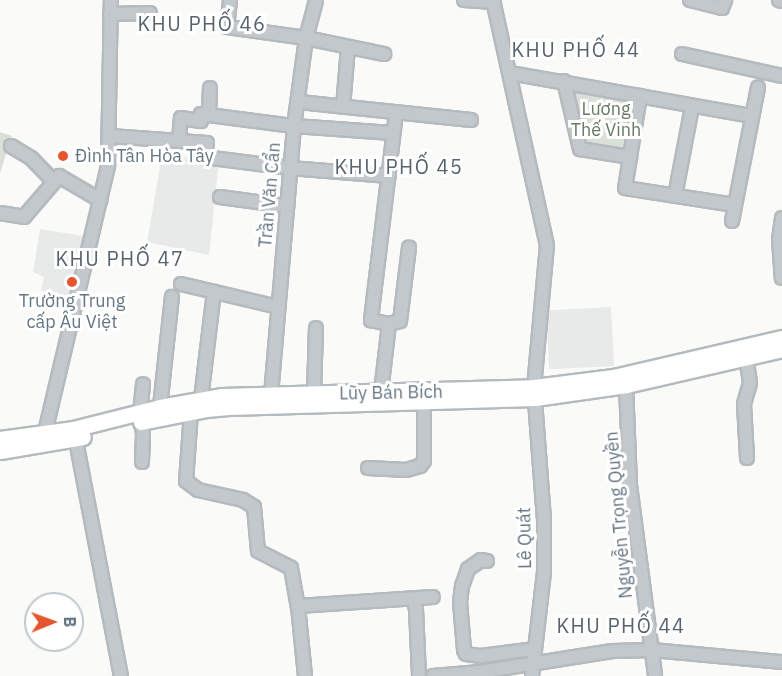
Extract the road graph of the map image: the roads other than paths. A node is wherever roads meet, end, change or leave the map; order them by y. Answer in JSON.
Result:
{"nodes":[{"id":1,"x":111,"y":0,"type":"edge"},
{"id":2,"x":230,"y":0,"type":"edge"},
{"id":3,"x":316,"y":0,"type":"edge"},
{"id":4,"x":464,"y":0,"type":"edge"},
{"id":5,"x":690,"y":0,"type":"edge"},
{"id":6,"x":725,"y":0,"type":"edge"},
{"id":7,"x":494,"y":1,"type":"edge"},
{"id":8,"x":111,"y":14,"type":"junction"},
{"id":9,"x":150,"y":14,"type":"dead end"},
{"id":10,"x":306,"y":38,"type":"junction"},
{"id":11,"x":348,"y":48,"type":"junction"},
{"id":12,"x":384,"y":54,"type":"dead end"},
{"id":13,"x":682,"y":54,"type":"dead end"},
{"id":14,"x":510,"y":73,"type":"junction"},
{"id":15,"x":782,"y":76,"type":"edge"},
{"id":16,"x":564,"y":81,"type":"junction"},
{"id":17,"x":758,"y":87,"type":"dead end"},
{"id":18,"x":210,"y":88,"type":"dead end"},
{"id":19,"x":640,"y":96,"type":"junction"},
{"id":20,"x":299,"y":102,"type":"junction"},
{"id":21,"x":343,"y":107,"type":"junction"},
{"id":22,"x":692,"y":107,"type":"junction"},
{"id":23,"x":396,"y":113,"type":"junction"},
{"id":24,"x":205,"y":114,"type":"junction"},
{"id":25,"x":752,"y":116,"type":"junction"},
{"id":26,"x":471,"y":120,"type":"dead end"},
{"id":27,"x":294,"y":126,"type":"junction"},
{"id":28,"x":392,"y":133,"type":"junction"},
{"id":29,"x":110,"y":136,"type":"junction"},
{"id":30,"x":179,"y":140,"type":"junction"},
{"id":31,"x":11,"y":146,"type":"dead end"},
{"id":32,"x":630,"y":157,"type":"junction"},
{"id":33,"x":290,"y":168,"type":"junction"},
{"id":34,"x":389,"y":176,"type":"junction"},
{"id":35,"x":54,"y":182,"type":"junction"},
{"id":36,"x":675,"y":196,"type":"junction"},
{"id":37,"x":220,"y":197,"type":"dead end"},
{"id":38,"x":100,"y":200,"type":"junction"},
{"id":39,"x":735,"y":205,"type":"junction"},
{"id":40,"x":286,"y":206,"type":"junction"},
{"id":41,"x":0,"y":213,"type":"edge"},
{"id":42,"x":782,"y":218,"type":"edge"},
{"id":43,"x":732,"y":221,"type":"dead end"},
{"id":44,"x":409,"y":248,"type":"dead end"},
{"id":45,"x":782,"y":278,"type":"edge"},
{"id":46,"x":182,"y":284,"type":"dead end"},
{"id":47,"x":213,"y":292,"type":"junction"},
{"id":48,"x":172,"y":297,"type":"dead end"},
{"id":49,"x":278,"y":307,"type":"junction"},
{"id":50,"x":389,"y":324,"type":"junction"},
{"id":51,"x":316,"y":328,"type":"dead end"},
{"id":52,"x":782,"y":338,"type":"edge"},
{"id":53,"x":782,"y":349,"type":"edge"},
{"id":54,"x":746,"y":357,"type":"junction"},
{"id":55,"x":143,"y":384,"type":"dead end"},
{"id":56,"x":626,"y":386,"type":"junction"},
{"id":57,"x":381,"y":392,"type":"junction"},
{"id":58,"x":535,"y":393,"type":"junction"},
{"id":59,"x":314,"y":394,"type":"junction"},
{"id":60,"x":271,"y":395,"type":"junction"},
{"id":61,"x":201,"y":399,"type":"junction"},
{"id":62,"x":424,"y":402,"type":"junction"},
{"id":63,"x":160,"y":406,"type":"junction"},
{"id":64,"x":191,"y":412,"type":"junction"},
{"id":65,"x":140,"y":418,"type":"junction"},
{"id":66,"x":74,"y":434,"type":"junction"},
{"id":67,"x":0,"y":439,"type":"edge"},
{"id":68,"x":43,"y":439,"type":"junction"},
{"id":69,"x":0,"y":451,"type":"edge"},
{"id":70,"x":747,"y":458,"type":"dead end"},
{"id":71,"x":142,"y":462,"type":"dead end"},
{"id":72,"x":368,"y":468,"type":"dead end"},
{"id":73,"x":487,"y":561,"type":"dead end"},
{"id":74,"x":433,"y":597,"type":"dead end"},
{"id":75,"x":412,"y":599,"type":"junction"},
{"id":76,"x":298,"y":606,"type":"junction"},
{"id":77,"x":534,"y":650,"type":"junction"},
{"id":78,"x":652,"y":650,"type":"junction"},
{"id":79,"x":782,"y":662,"type":"edge"},
{"id":80,"x":535,"y":663,"type":"junction"},
{"id":81,"x":121,"y":676,"type":"edge"},
{"id":82,"x":305,"y":676,"type":"edge"},
{"id":83,"x":419,"y":676,"type":"edge"},
{"id":84,"x":433,"y":676,"type":"edge"},
{"id":85,"x":532,"y":676,"type":"edge"},
{"id":86,"x":656,"y":676,"type":"edge"}],
"edges":[{"from":1,"to":8,"type":"street"},
{"from":2,"to":10,"type":"street"},
{"from":3,"to":10,"type":"street","name":"Trần Văn Cẩn"},
{"from":4,"to":7,"type":"street"},
{"from":5,"to":6,"type":"street"},
{"from":7,"to":14,"type":"street"},
{"from":8,"to":9,"type":"street"},
{"from":8,"to":29,"type":"street"},
{"from":10,"to":11,"type":"street"},
{"from":10,"to":20,"type":"street","name":"Trần Văn Cẩn"},
{"from":11,"to":12,"type":"street"},
{"from":11,"to":21,"type":"street"},
{"from":13,"to":15,"type":"street"},
{"from":14,"to":16,"type":"street"},
{"from":14,"to":58,"type":"street"},
{"from":16,"to":19,"type":"street"},
{"from":16,"to":32,"type":"street"},
{"from":17,"to":25,"type":"street"},
{"from":18,"to":24,"type":"street"},
{"from":19,"to":22,"type":"street"},
{"from":19,"to":32,"type":"street"},
{"from":20,"to":21,"type":"street"},
{"from":20,"to":27,"type":"street","name":"Trần Văn Cẩn"},
{"from":21,"to":23,"type":"street"},
{"from":22,"to":25,"type":"street"},
{"from":22,"to":36,"type":"street"},
{"from":23,"to":26,"type":"street"},
{"from":23,"to":28,"type":"street"},
{"from":24,"to":27,"type":"street"},
{"from":24,"to":30,"type":"street"},
{"from":25,"to":39,"type":"street"},
{"from":27,"to":28,"type":"street"},
{"from":27,"to":33,"type":"street","name":"Trần Văn Cẩn"},
{"from":28,"to":34,"type":"street"},
{"from":29,"to":30,"type":"street"},
{"from":29,"to":38,"type":"street"},
{"from":30,"to":33,"type":"street"},
{"from":31,"to":35,"type":"street"},
{"from":32,"to":36,"type":"street"},
{"from":33,"to":34,"type":"street"},
{"from":33,"to":40,"type":"street","name":"Trần Văn Cẩn"},
{"from":34,"to":50,"type":"street"},
{"from":35,"to":38,"type":"street"},
{"from":35,"to":41,"type":"street"},
{"from":36,"to":39,"type":"street"},
{"from":37,"to":40,"type":"street"},
{"from":38,"to":68,"type":"street"},
{"from":39,"to":43,"type":"street"},
{"from":40,"to":49,"type":"street","name":"Trần Văn Cẩn"},
{"from":42,"to":45,"type":"street"},
{"from":44,"to":50,"type":"street"},
{"from":46,"to":47,"type":"street"},
{"from":47,"to":49,"type":"street"},
{"from":47,"to":61,"type":"street"},
{"from":48,"to":63,"type":"street"},
{"from":49,"to":60,"type":"street","name":"Trần Văn Cẩn"},
{"from":50,"to":57,"type":"street"},
{"from":51,"to":59,"type":"street"},
{"from":52,"to":58,"type":"main road","name":"Lũy Bán Bích"},
{"from":53,"to":54,"type":"main road","name":"Lũy Bán Bích"},
{"from":54,"to":56,"type":"main road","name":"Lũy Bán Bích"},
{"from":54,"to":70,"type":"street"},
{"from":55,"to":65,"type":"street"},
{"from":56,"to":58,"type":"main road","name":"Lũy Bán Bích"},
{"from":56,"to":78,"type":"street","name":"Nguyễn Trọng Quyền"},
{"from":57,"to":58,"type":"main road","name":"Lũy Bán Bích"},
{"from":57,"to":59,"type":"main road","name":"Lũy Bán Bích"},
{"from":58,"to":62,"type":"main road","name":"Lũy Bán Bích"},
{"from":58,"to":77,"type":"street","name":"Lê Quát"},
{"from":59,"to":60,"type":"main road","name":"Lũy Bán Bích"},
{"from":60,"to":61,"type":"main road","name":"Lũy Bán Bích"},
{"from":61,"to":63,"type":"main road","name":"Lũy Bán Bích"},
{"from":62,"to":64,"type":"main road","name":"Lũy Bán Bích"},
{"from":62,"to":72,"type":"street"},
{"from":63,"to":65,"type":"main road","name":"Lũy Bán Bích"},
{"from":64,"to":65,"type":"main road","name":"Lũy Bán Bích"},
{"from":64,"to":76,"type":"street"},
{"from":65,"to":66,"type":"main road","name":"Lũy Bán Bích"},
{"from":65,"to":71,"type":"street"},
{"from":66,"to":68,"type":"main road","name":"Lũy Bán Bích"},
{"from":66,"to":81,"type":"street"},
{"from":67,"to":68,"type":"main road","name":"Lũy Bán Bích"},
{"from":68,"to":69,"type":"main road","name":"Lũy Bán Bích"},
{"from":73,"to":77,"type":"street"},
{"from":74,"to":75,"type":"street"},
{"from":75,"to":76,"type":"street"},
{"from":75,"to":83,"type":"street"},
{"from":76,"to":82,"type":"street"},
{"from":77,"to":80,"type":"street","name":"Lê Quát"},
{"from":78,"to":79,"type":"street"},
{"from":78,"to":80,"type":"street"},
{"from":78,"to":86,"type":"street","name":"Nguyễn Trọng Quyền"},
{"from":80,"to":84,"type":"street"},
{"from":80,"to":85,"type":"street","name":"Lê Quát"}]}
